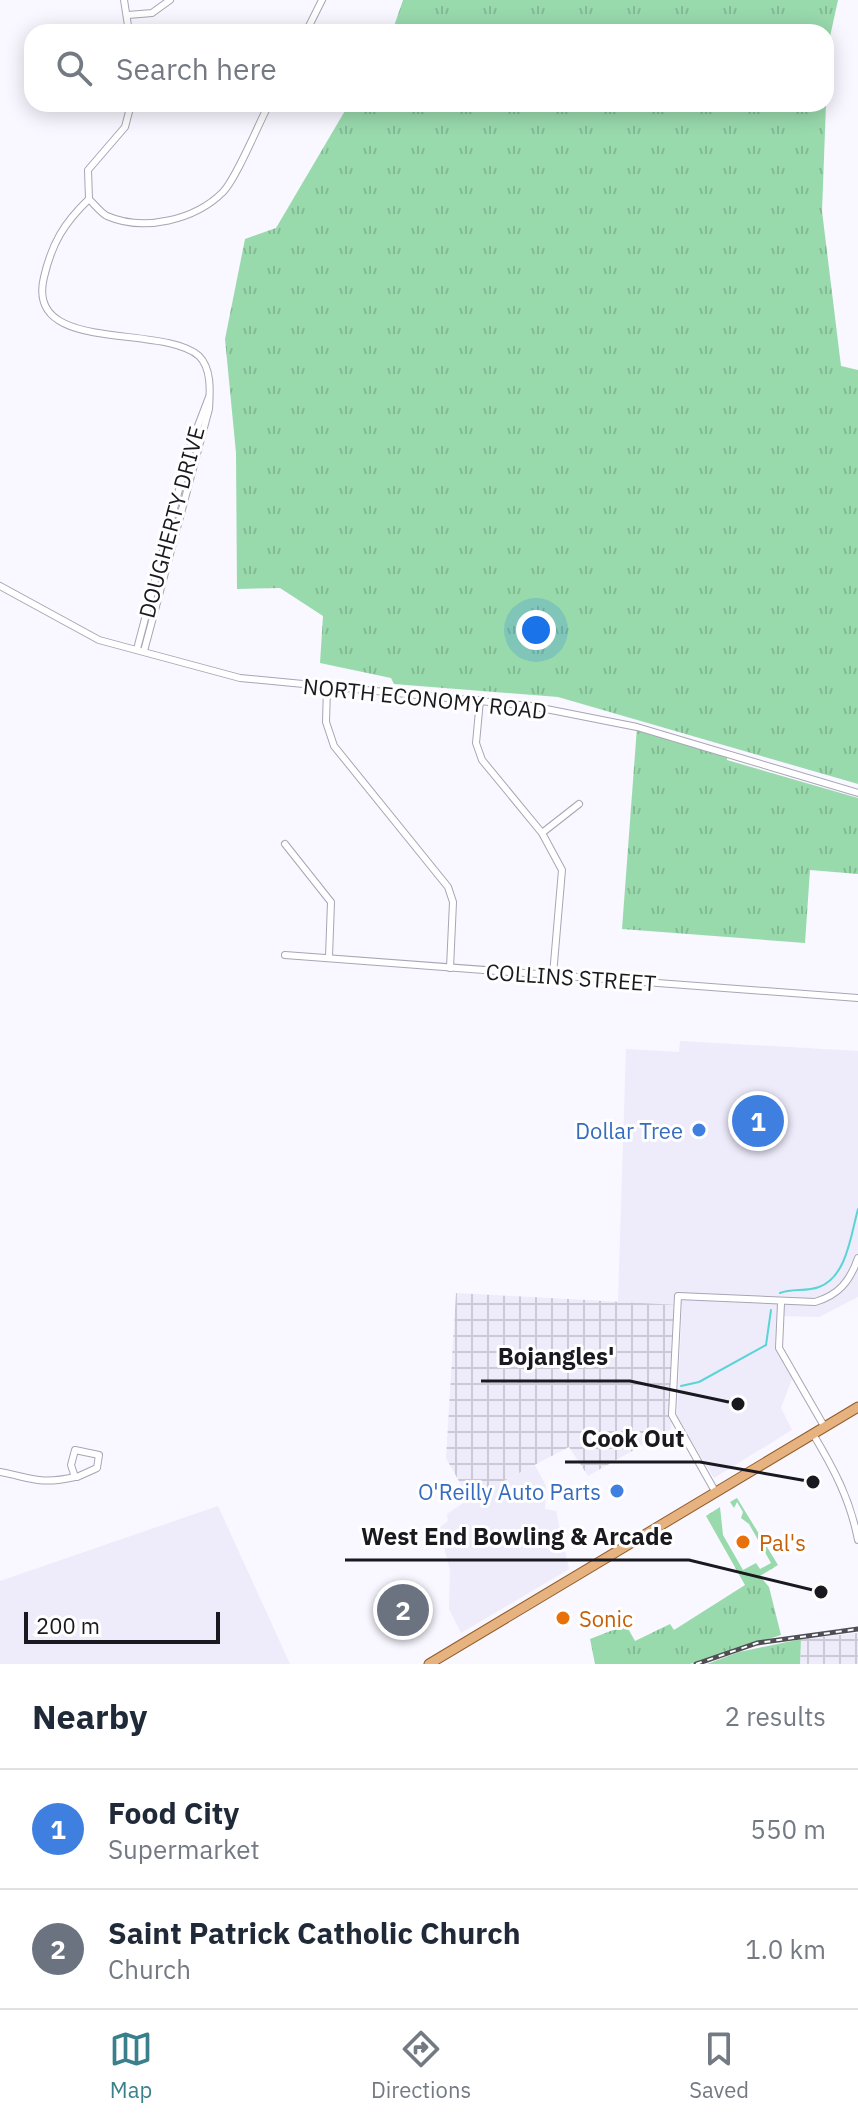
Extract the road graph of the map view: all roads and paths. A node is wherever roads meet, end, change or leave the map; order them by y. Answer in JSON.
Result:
{"nodes":[{"id":1,"x":124,"y":0,"type":"edge"},
{"id":2,"x":170,"y":0,"type":"edge"},
{"id":3,"x":322,"y":0,"type":"edge"},
{"id":4,"x":128,"y":15,"type":"junction"},
{"id":5,"x":129,"y":24,"type":"edge"},
{"id":6,"x":310,"y":24,"type":"edge"},
{"id":7,"x":129,"y":112,"type":"edge"},
{"id":8,"x":265,"y":112,"type":"edge"},
{"id":9,"x":89,"y":199,"type":"junction"},
{"id":10,"x":209,"y":397,"type":"junction"},
{"id":11,"x":161,"y":556,"type":"junction"},
{"id":12,"x":169,"y":557,"type":"junction"},
{"id":13,"x":0,"y":586,"type":"edge"},
{"id":14,"x":141,"y":650,"type":"junction"},
{"id":15,"x":327,"y":688,"type":"junction"},
{"id":16,"x":480,"y":700,"type":"junction"},
{"id":17,"x":858,"y":793,"type":"edge"},
{"id":18,"x":579,"y":804,"type":"dead end"},
{"id":19,"x":542,"y":833,"type":"junction"},
{"id":20,"x":285,"y":844,"type":"dead end"},
{"id":21,"x":285,"y":955,"type":"dead end"},
{"id":22,"x":329,"y":957,"type":"junction"},
{"id":23,"x":450,"y":968,"type":"junction"},
{"id":24,"x":553,"y":975,"type":"junction"},
{"id":25,"x":858,"y":998,"type":"edge"},
{"id":26,"x":858,"y":1258,"type":"edge"},
{"id":27,"x":781,"y":1303,"type":"junction"},
{"id":28,"x":858,"y":1407,"type":"edge"},
{"id":29,"x":824,"y":1426,"type":"junction"},
{"id":30,"x":812,"y":1433,"type":"junction"},
{"id":31,"x":0,"y":1472,"type":"edge"},
{"id":32,"x":75,"y":1477,"type":"junction"},
{"id":33,"x":716,"y":1493,"type":"junction"},
{"id":34,"x":858,"y":1540,"type":"edge"},
{"id":35,"x":429,"y":1664,"type":"edge"}],
"edges":[{"from":1,"to":4,"type":"street"},
{"from":2,"to":4,"type":"street"},
{"from":3,"to":6,"type":"street"},
{"from":4,"to":5,"type":"street"},
{"from":7,"to":9,"type":"street"},
{"from":8,"to":9,"type":"street"},
{"from":9,"to":10,"type":"street","name":"DOUGHERTY DRIVE"},
{"from":10,"to":11,"type":"street","name":"DOUGHERTY DRIVE"},
{"from":10,"to":12,"type":"street","name":"DOUGHERTY DRIVE"},
{"from":11,"to":12,"type":"street"},
{"from":11,"to":14,"type":"street","name":"DOUGHERTY DRIVE"},
{"from":12,"to":14,"type":"street","name":"DOUGHERTY DRIVE"},
{"from":13,"to":14,"type":"street","name":"NORTH ECONOMY ROAD"},
{"from":14,"to":15,"type":"street","name":"NORTH ECONOMY ROAD"},
{"from":15,"to":16,"type":"street","name":"NORTH ECONOMY ROAD"},
{"from":15,"to":23,"type":"street"},
{"from":16,"to":17,"type":"street","name":"NORTH ECONOMY ROAD"},
{"from":16,"to":19,"type":"street"},
{"from":18,"to":19,"type":"street"},
{"from":19,"to":24,"type":"street"},
{"from":20,"to":22,"type":"street"},
{"from":21,"to":22,"type":"street","name":"COLLINS STREET"},
{"from":22,"to":23,"type":"street","name":"COLLINS STREET"},
{"from":23,"to":24,"type":"street","name":"COLLINS STREET"},
{"from":24,"to":25,"type":"street","name":"COLLINS STREET"},
{"from":26,"to":27,"type":"street"},
{"from":27,"to":29,"type":"street"},
{"from":27,"to":33,"type":"street"},
{"from":28,"to":29,"type":"main road"},
{"from":29,"to":30,"type":"main road"},
{"from":30,"to":33,"type":"main road"},
{"from":30,"to":34,"type":"street"},
{"from":31,"to":32,"type":"street"},
{"from":32,"to":32,"type":"street"},
{"from":33,"to":35,"type":"main road"}]}
